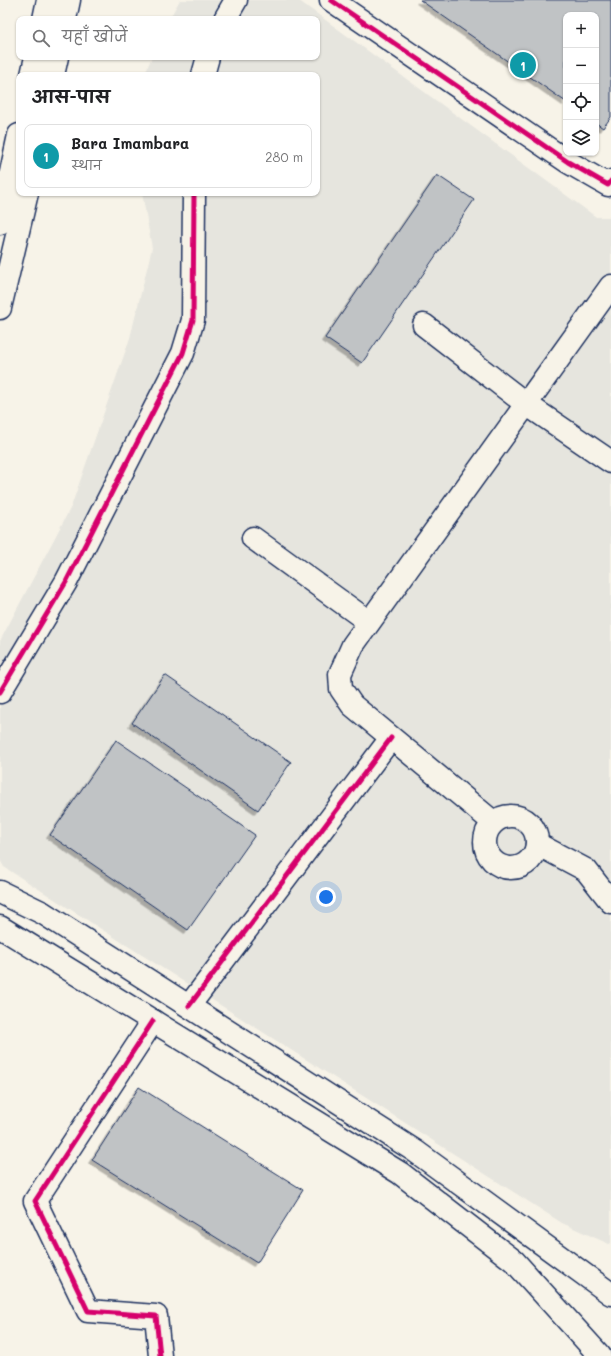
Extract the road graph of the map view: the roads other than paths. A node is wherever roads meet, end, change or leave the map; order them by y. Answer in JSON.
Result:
{"nodes":[{"id":1,"x":48,"y":0,"type":"edge"},
{"id":2,"x":69,"y":0,"type":"edge"},
{"id":3,"x":236,"y":0,"type":"edge"},
{"id":4,"x":331,"y":0,"type":"edge"},
{"id":5,"x":45,"y":16,"type":"edge"},
{"id":6,"x":66,"y":16,"type":"edge"},
{"id":7,"x":227,"y":16,"type":"edge"},
{"id":8,"x":35,"y":60,"type":"edge"},
{"id":9,"x":56,"y":60,"type":"edge"},
{"id":10,"x":207,"y":60,"type":"edge"},
{"id":11,"x":33,"y":72,"type":"edge"},
{"id":12,"x":54,"y":72,"type":"edge"},
{"id":13,"x":204,"y":72,"type":"edge"},
{"id":14,"x":16,"y":149,"type":"edge"},
{"id":15,"x":611,"y":181,"type":"edge"},
{"id":16,"x":26,"y":196,"type":"edge"},
{"id":17,"x":194,"y":196,"type":"edge"},
{"id":18,"x":0,"y":223,"type":"edge"},
{"id":19,"x":611,"y":286,"type":"edge"},
{"id":20,"x":0,"y":308,"type":"edge"},
{"id":21,"x":424,"y":325,"type":"dead end"},
{"id":22,"x":526,"y":404,"type":"junction"},
{"id":23,"x":611,"y":462,"type":"edge"},
{"id":24,"x":254,"y":538,"type":"dead end"},
{"id":25,"x":369,"y":622,"type":"junction"},
{"id":26,"x":0,"y":692,"type":"edge"},
{"id":27,"x":392,"y":738,"type":"junction"},
{"id":28,"x":493,"y":822,"type":"junction"},
{"id":29,"x":537,"y":844,"type":"junction"},
{"id":30,"x":0,"y":892,"type":"edge"},
{"id":31,"x":611,"y":902,"type":"edge"},
{"id":32,"x":0,"y":927,"type":"edge"},
{"id":33,"x":189,"y":1006,"type":"junction"},
{"id":34,"x":153,"y":1021,"type":"junction"},
{"id":35,"x":335,"y":1100,"type":"junction"},
{"id":36,"x":321,"y":1125,"type":"junction"},
{"id":37,"x":611,"y":1294,"type":"edge"},
{"id":38,"x":160,"y":1356,"type":"edge"},
{"id":39,"x":600,"y":1356,"type":"edge"}],
"edges":[{"from":1,"to":5,"type":"street"},
{"from":2,"to":6,"type":"street"},
{"from":3,"to":7,"type":"street"},
{"from":4,"to":15,"type":"street"},
{"from":8,"to":11,"type":"street"},
{"from":9,"to":12,"type":"street"},
{"from":10,"to":13,"type":"street"},
{"from":14,"to":18,"type":"street"},
{"from":16,"to":20,"type":"street"},
{"from":17,"to":26,"type":"street"},
{"from":19,"to":22,"type":"street"},
{"from":21,"to":22,"type":"street"},
{"from":22,"to":23,"type":"street"},
{"from":22,"to":25,"type":"street"},
{"from":24,"to":25,"type":"street"},
{"from":25,"to":27,"type":"street"},
{"from":27,"to":28,"type":"street"},
{"from":27,"to":33,"type":"street"},
{"from":28,"to":29,"type":"street"},
{"from":28,"to":29,"type":"street"},
{"from":29,"to":31,"type":"street"},
{"from":30,"to":33,"type":"street"},
{"from":32,"to":34,"type":"street"},
{"from":33,"to":35,"type":"street"},
{"from":34,"to":36,"type":"street"},
{"from":34,"to":38,"type":"street"},
{"from":35,"to":36,"type":"street"},
{"from":35,"to":37,"type":"street"},
{"from":36,"to":39,"type":"street"}]}
